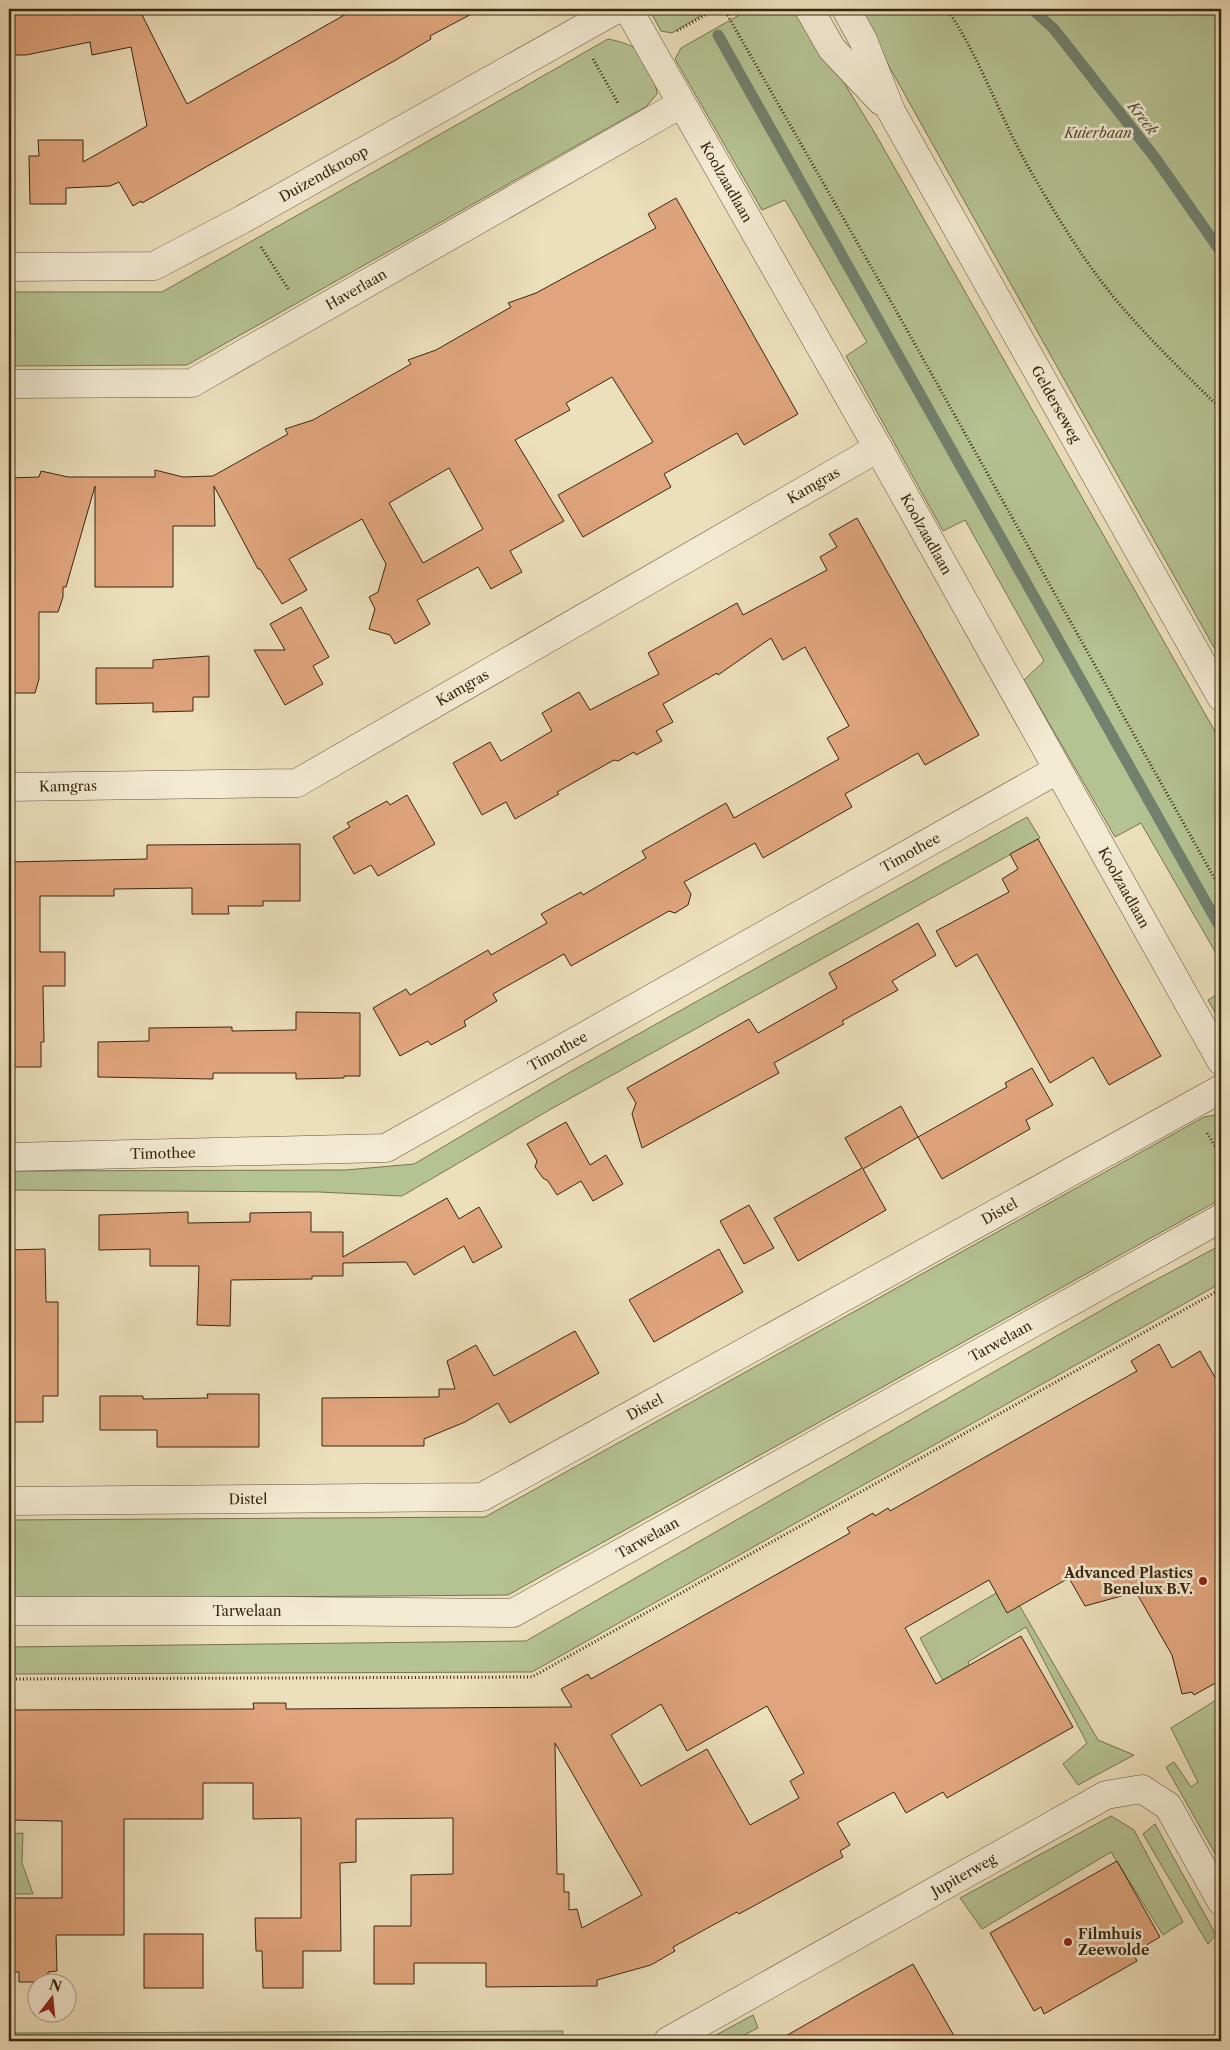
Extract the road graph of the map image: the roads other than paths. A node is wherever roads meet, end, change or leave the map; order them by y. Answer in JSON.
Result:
{"nodes":[{"id":1,"x":617,"y":9,"type":"edge"},
{"id":2,"x":628,"y":9,"type":"edge"},
{"id":3,"x":809,"y":9,"type":"edge"},
{"id":4,"x":846,"y":9,"type":"edge"},
{"id":5,"x":681,"y":104,"type":"junction"},
{"id":6,"x":891,"y":111,"type":"junction"},
{"id":7,"x":9,"y":267,"type":"edge"},
{"id":8,"x":9,"y":384,"type":"edge"},
{"id":9,"x":878,"y":448,"type":"junction"},
{"id":10,"x":1221,"y":697,"type":"edge"},
{"id":11,"x":1057,"y":770,"type":"junction"},
{"id":12,"x":9,"y":787,"type":"edge"},
{"id":13,"x":1221,"y":1061,"type":"edge"},
{"id":14,"x":1221,"y":1089,"type":"edge"},
{"id":15,"x":9,"y":1157,"type":"edge"},
{"id":16,"x":1221,"y":1218,"type":"edge"},
{"id":17,"x":9,"y":1500,"type":"edge"},
{"id":18,"x":9,"y":1611,"type":"edge"},
{"id":19,"x":1221,"y":1901,"type":"edge"},
{"id":20,"x":668,"y":2041,"type":"edge"}],
"edges":[{"from":1,"to":7,"type":"street","name":"Duizendknoop"},
{"from":2,"to":5,"type":"street","name":"Koolzaadlaan"},
{"from":3,"to":6,"type":"street","name":"Gelderseweg"},
{"from":4,"to":6,"type":"street","name":"Gelderseweg"},
{"from":5,"to":8,"type":"street","name":"Haverlaan"},
{"from":5,"to":9,"type":"street","name":"Koolzaadlaan"},
{"from":6,"to":10,"type":"street","name":"Gelderseweg"},
{"from":9,"to":11,"type":"street","name":"Koolzaadlaan"},
{"from":9,"to":12,"type":"street","name":"Kamgras"},
{"from":11,"to":13,"type":"street","name":"Koolzaadlaan"},
{"from":11,"to":15,"type":"street","name":"Timothee"},
{"from":14,"to":17,"type":"street","name":"Distel"},
{"from":16,"to":18,"type":"street","name":"Tarwelaan"},
{"from":19,"to":20,"type":"street","name":"Jupiterweg"}]}
